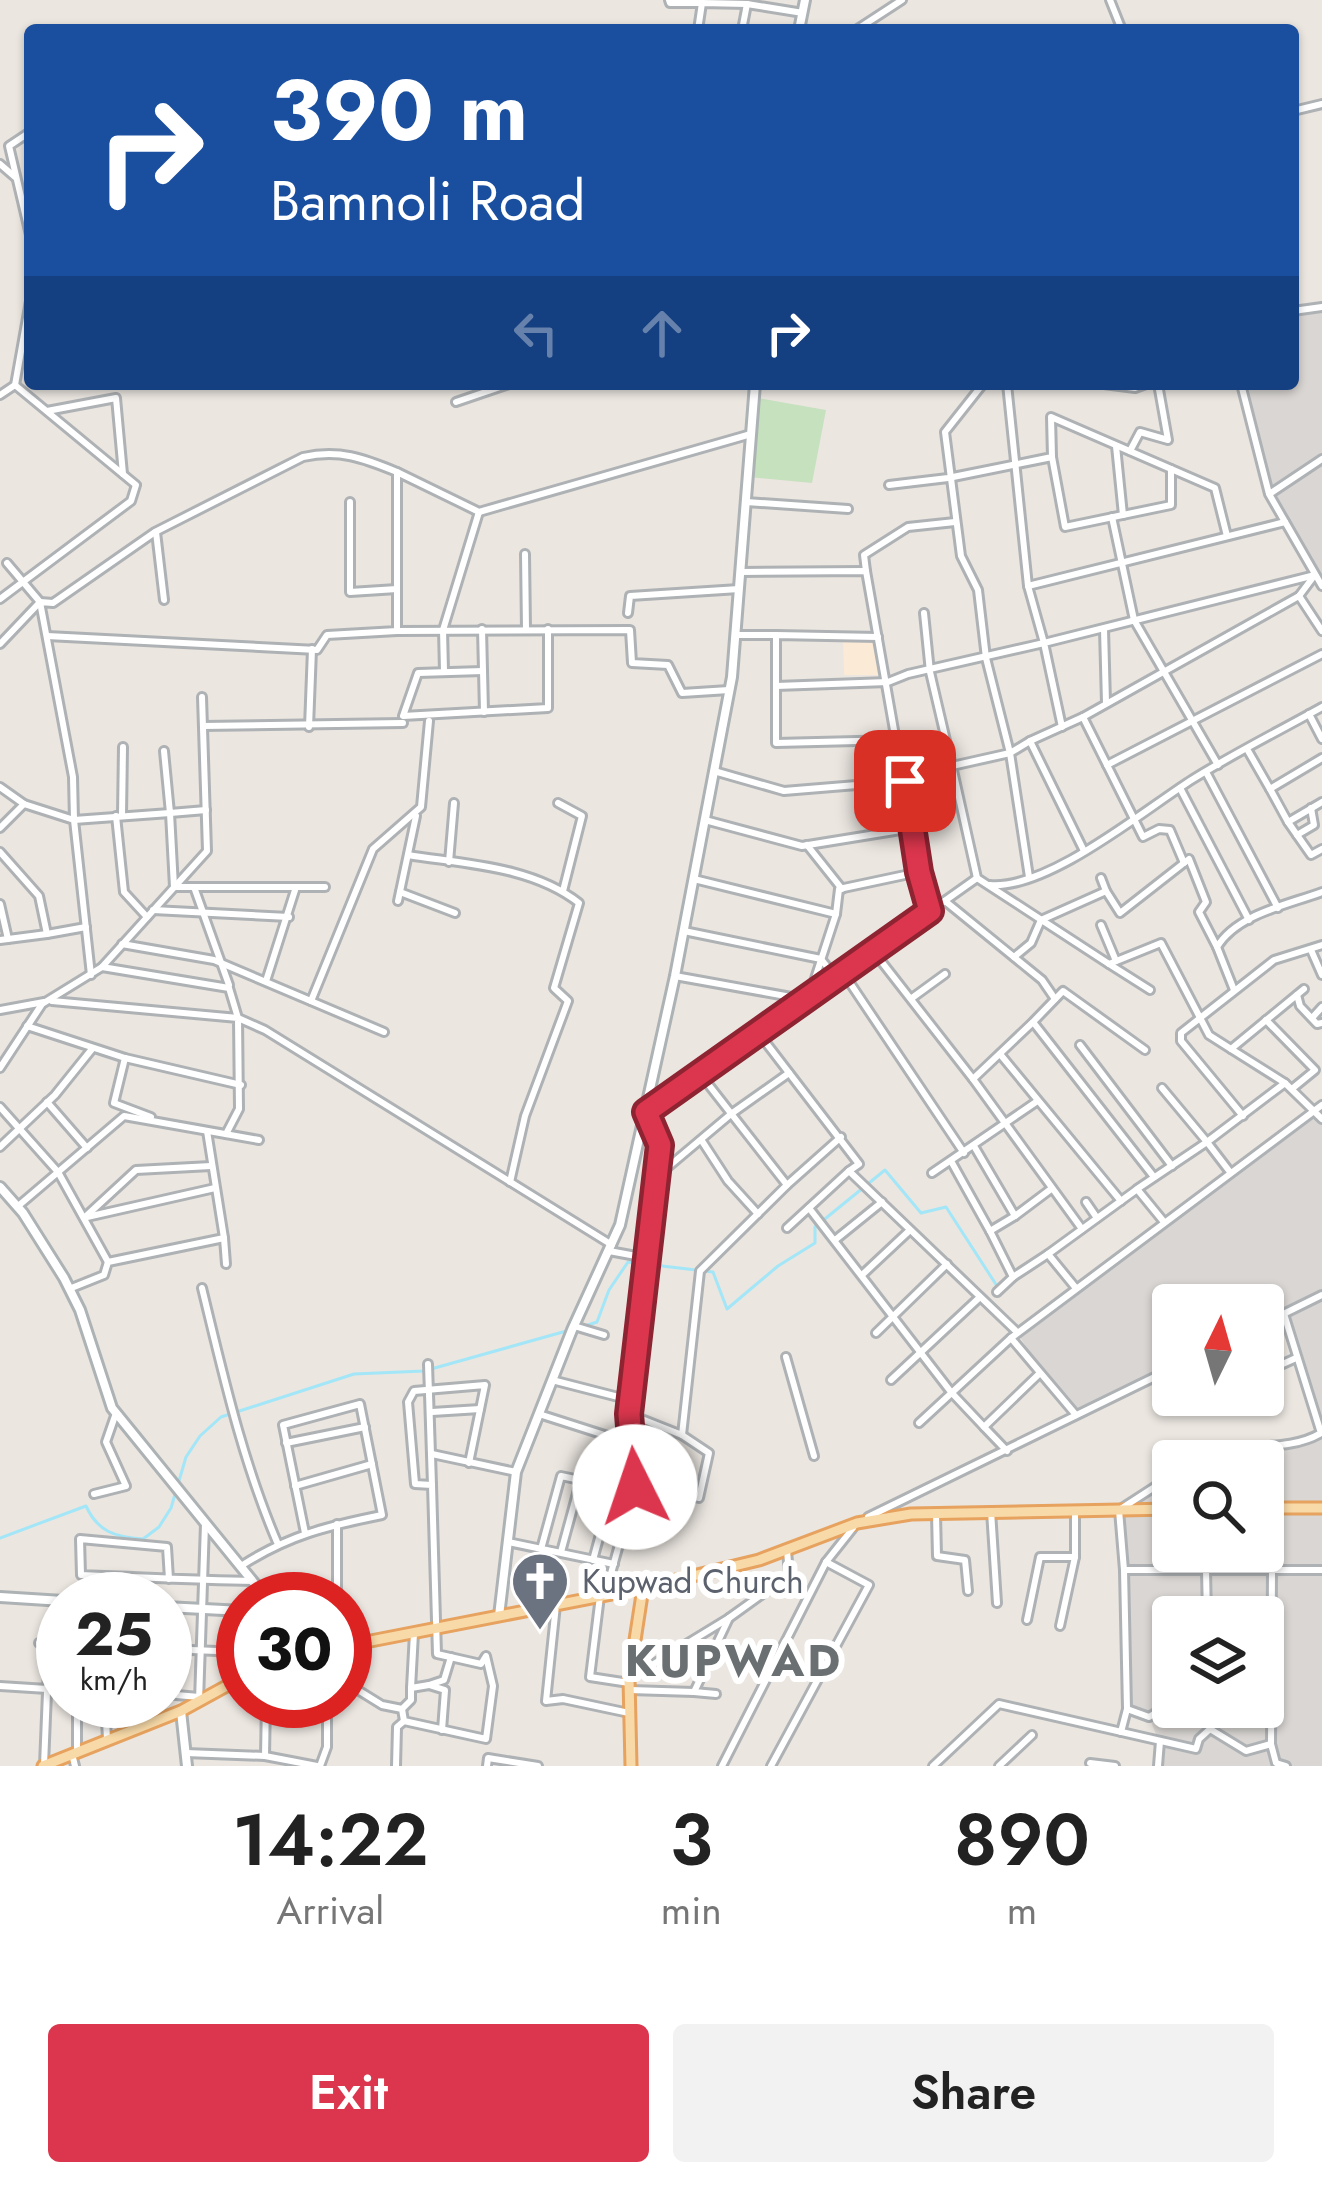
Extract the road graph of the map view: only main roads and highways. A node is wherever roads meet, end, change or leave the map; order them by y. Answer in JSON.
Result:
{"nodes":[{"id":1,"x":755,"y":390,"type":"edge"},
{"id":2,"x":0,"y":1187,"type":"edge"},
{"id":3,"x":1284,"y":1508,"type":"edge"},
{"id":4,"x":1322,"y":1508,"type":"edge"},
{"id":5,"x":1152,"y":1509,"type":"edge"},
{"id":6,"x":247,"y":1572,"type":"edge"},
{"id":7,"x":643,"y":1588,"type":"junction"},
{"id":8,"x":0,"y":1597,"type":"edge"},
{"id":9,"x":36,"y":1599,"type":"edge"},
{"id":10,"x":499,"y":1616,"type":"junction"},
{"id":11,"x":372,"y":1640,"type":"edge"},
{"id":12,"x":136,"y":1728,"type":"edge"},
{"id":13,"x":183,"y":1728,"type":"edge"},
{"id":14,"x":75,"y":1757,"type":"edge"},
{"id":15,"x":43,"y":1766,"type":"edge"},
{"id":16,"x":187,"y":1766,"type":"edge"},
{"id":17,"x":631,"y":1766,"type":"edge"}],
"edges":[{"from":1,"to":10,"type":"main road"},
{"from":2,"to":6,"type":"main road"},
{"from":3,"to":4,"type":"main road"},
{"from":5,"to":7,"type":"main road"},
{"from":7,"to":10,"type":"main road"},
{"from":7,"to":17,"type":"main road"},
{"from":8,"to":9,"type":"main road"},
{"from":10,"to":11,"type":"main road"},
{"from":12,"to":14,"type":"main road"},
{"from":13,"to":16,"type":"main road"},
{"from":14,"to":15,"type":"main road"}]}
